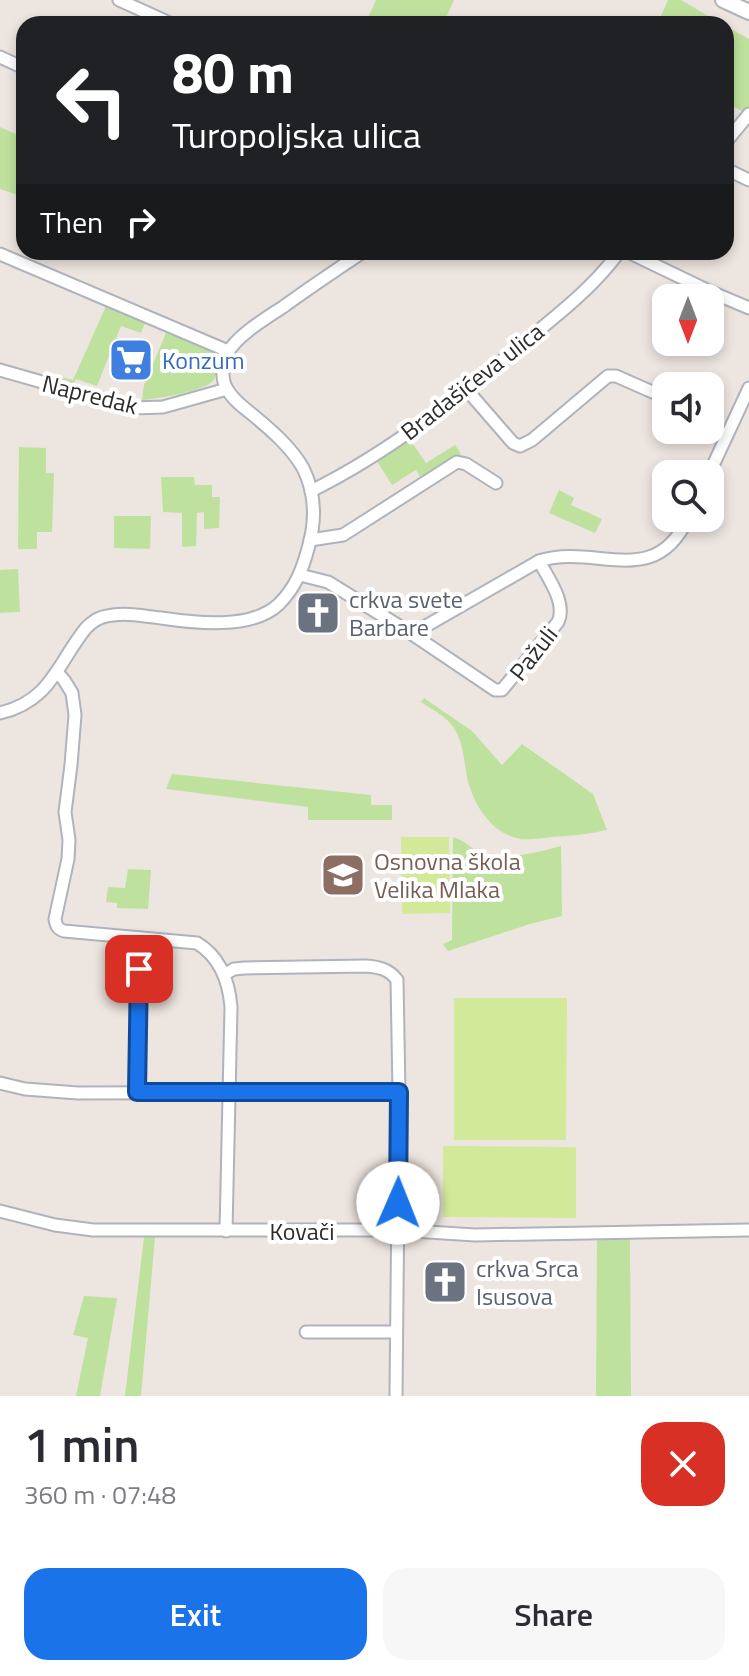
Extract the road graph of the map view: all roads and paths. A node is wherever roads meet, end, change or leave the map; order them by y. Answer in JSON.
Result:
{"nodes":[{"id":1,"x":119,"y":0,"type":"edge"},
{"id":2,"x":723,"y":0,"type":"edge"},
{"id":3,"x":749,"y":12,"type":"edge"},
{"id":4,"x":154,"y":16,"type":"edge"},
{"id":5,"x":749,"y":114,"type":"edge"},
{"id":6,"x":734,"y":130,"type":"edge"},
{"id":7,"x":0,"y":254,"type":"edge"},
{"id":8,"x":351,"y":260,"type":"edge"},
{"id":9,"x":613,"y":260,"type":"edge"},
{"id":10,"x":645,"y":260,"type":"edge"},
{"id":11,"x":749,"y":308,"type":"edge"},
{"id":12,"x":228,"y":351,"type":"junction"},
{"id":13,"x":0,"y":370,"type":"edge"},
{"id":14,"x":749,"y":388,"type":"edge"},
{"id":15,"x":227,"y":389,"type":"junction"},
{"id":16,"x":467,"y":390,"type":"junction"},
{"id":17,"x":652,"y":392,"type":"edge"},
{"id":18,"x":716,"y":460,"type":"edge"},
{"id":19,"x":496,"y":483,"type":"dead end"},
{"id":20,"x":311,"y":491,"type":"junction"},
{"id":21,"x":681,"y":532,"type":"edge"},
{"id":22,"x":310,"y":540,"type":"junction"},
{"id":23,"x":539,"y":561,"type":"junction"},
{"id":24,"x":300,"y":575,"type":"junction"},
{"id":25,"x":412,"y":634,"type":"junction"},
{"id":26,"x":57,"y":672,"type":"junction"},
{"id":27,"x":0,"y":713,"type":"edge"},
{"id":28,"x":140,"y":938,"type":"junction"},
{"id":29,"x":225,"y":974,"type":"junction"},
{"id":30,"x":0,"y":1083,"type":"edge"},
{"id":31,"x":137,"y":1092,"type":"junction"},
{"id":32,"x":228,"y":1092,"type":"junction"},
{"id":33,"x":399,"y":1092,"type":"junction"},
{"id":34,"x":0,"y":1211,"type":"edge"},
{"id":35,"x":397,"y":1230,"type":"junction"},
{"id":36,"x":749,"y":1230,"type":"edge"},
{"id":37,"x":226,"y":1231,"type":"junction"},
{"id":38,"x":306,"y":1332,"type":"dead end"},
{"id":39,"x":396,"y":1332,"type":"junction"},
{"id":40,"x":396,"y":1396,"type":"edge"}],
"edges":[{"from":1,"to":4,"type":"street"},
{"from":2,"to":3,"type":"main road"},
{"from":5,"to":6,"type":"street"},
{"from":7,"to":12,"type":"street"},
{"from":8,"to":12,"type":"street"},
{"from":9,"to":16,"type":"street","name":"Bradašićeva ulica"},
{"from":10,"to":11,"type":"street"},
{"from":12,"to":15,"type":"street"},
{"from":13,"to":15,"type":"street","name":"Napredak"},
{"from":14,"to":18,"type":"street"},
{"from":15,"to":20,"type":"street"},
{"from":16,"to":17,"type":"street"},
{"from":16,"to":20,"type":"street","name":"Bradašićeva ulica"},
{"from":19,"to":22,"type":"street"},
{"from":20,"to":22,"type":"street"},
{"from":21,"to":23,"type":"street"},
{"from":22,"to":24,"type":"street"},
{"from":23,"to":25,"type":"street"},
{"from":23,"to":25,"type":"street","name":"Pažuli"},
{"from":24,"to":25,"type":"street"},
{"from":24,"to":26,"type":"street"},
{"from":26,"to":27,"type":"street"},
{"from":26,"to":28,"type":"street"},
{"from":28,"to":29,"type":"street"},
{"from":28,"to":31,"type":"street"},
{"from":29,"to":32,"type":"street"},
{"from":29,"to":33,"type":"street"},
{"from":30,"to":31,"type":"street"},
{"from":31,"to":32,"type":"street"},
{"from":32,"to":33,"type":"street"},
{"from":32,"to":37,"type":"street"},
{"from":33,"to":35,"type":"street"},
{"from":34,"to":37,"type":"street","name":"Kovači"},
{"from":35,"to":36,"type":"street","name":"Kovači"},
{"from":35,"to":37,"type":"street","name":"Kovači"},
{"from":35,"to":39,"type":"street"},
{"from":38,"to":39,"type":"street"},
{"from":39,"to":40,"type":"street"}]}
